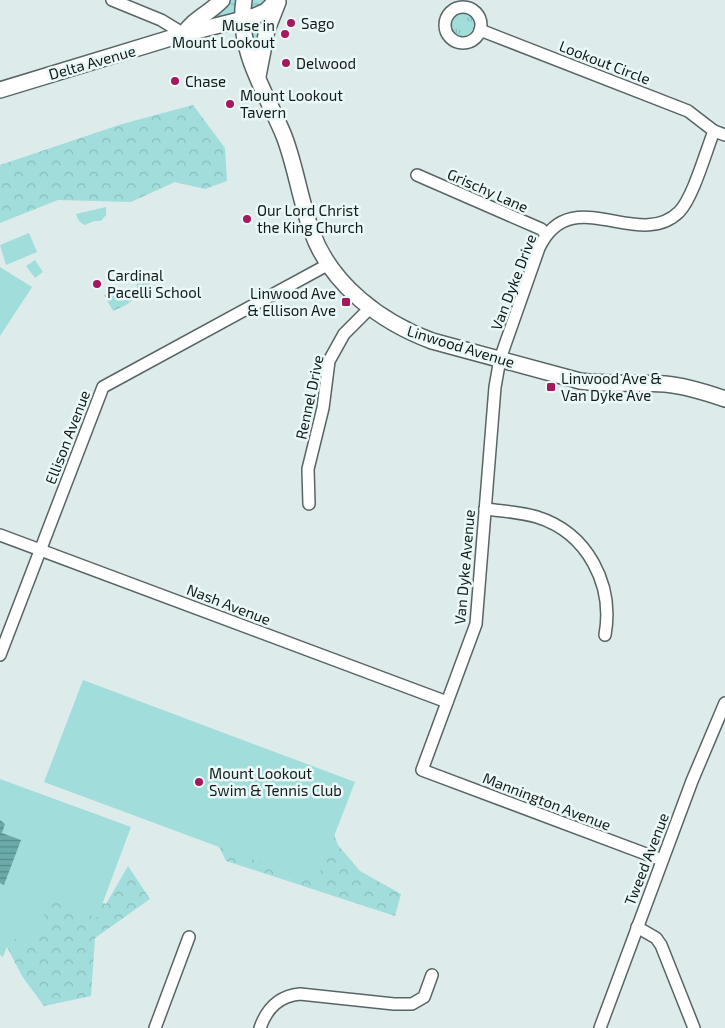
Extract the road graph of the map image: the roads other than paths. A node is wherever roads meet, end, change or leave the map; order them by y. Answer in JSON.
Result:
{"nodes":[{"id":1,"x":112,"y":0,"type":"edge"},
{"id":2,"x":222,"y":0,"type":"edge"},
{"id":3,"x":244,"y":0,"type":"edge"},
{"id":4,"x":266,"y":0,"type":"edge"},
{"id":5,"x":271,"y":0,"type":"edge"},
{"id":6,"x":278,"y":0,"type":"edge"},
{"id":7,"x":241,"y":20,"type":"junction"},
{"id":8,"x":480,"y":30,"type":"dead end"},
{"id":9,"x":184,"y":34,"type":"junction"},
{"id":10,"x":258,"y":76,"type":"junction"},
{"id":11,"x":0,"y":90,"type":"edge"},
{"id":12,"x":714,"y":131,"type":"junction"},
{"id":13,"x":725,"y":135,"type":"edge"},
{"id":14,"x":417,"y":175,"type":"dead end"},
{"id":15,"x":546,"y":234,"type":"junction"},
{"id":16,"x":329,"y":264,"type":"junction"},
{"id":17,"x":370,"y":308,"type":"junction"},
{"id":18,"x":500,"y":359,"type":"junction"},
{"id":19,"x":725,"y":399,"type":"edge"},
{"id":20,"x":309,"y":504,"type":"dead end"},
{"id":21,"x":485,"y":509,"type":"junction"},
{"id":22,"x":0,"y":535,"type":"edge"},
{"id":23,"x":39,"y":549,"type":"junction"},
{"id":24,"x":605,"y":635,"type":"dead end"},
{"id":25,"x":0,"y":655,"type":"edge"},
{"id":26,"x":447,"y":702,"type":"junction"},
{"id":27,"x":725,"y":705,"type":"edge"},
{"id":28,"x":422,"y":770,"type":"joint"},
{"id":29,"x":662,"y":860,"type":"junction"},
{"id":30,"x":637,"y":927,"type":"junction"},
{"id":31,"x":189,"y":937,"type":"dead end"},
{"id":32,"x":432,"y":975,"type":"dead end"},
{"id":33,"x":155,"y":1028,"type":"edge"},
{"id":34,"x":260,"y":1028,"type":"edge"},
{"id":35,"x":600,"y":1028,"type":"edge"},
{"id":36,"x":694,"y":1028,"type":"edge"}],
"edges":[{"from":1,"to":9,"type":"street"},
{"from":2,"to":9,"type":"main road","name":"Delta Avenue"},
{"from":3,"to":7,"type":"main road","name":"Linwood Avenue"},
{"from":4,"to":5,"type":"main road"},
{"from":6,"to":7,"type":"main road","name":"Delta Avenue"},
{"from":6,"to":10,"type":"main road"},
{"from":7,"to":9,"type":"main road","name":"Delta Avenue"},
{"from":7,"to":10,"type":"main road","name":"Linwood Avenue"},
{"from":8,"to":12,"type":"street","name":"Lookout Circle"},
{"from":9,"to":11,"type":"main road","name":"Delta Avenue"},
{"from":10,"to":16,"type":"main road","name":"Linwood Avenue"},
{"from":12,"to":13,"type":"street","name":"Lookout Circle"},
{"from":12,"to":15,"type":"street","name":"Van Dyke Drive"},
{"from":14,"to":15,"type":"street","name":"Grischy Lane"},
{"from":15,"to":18,"type":"street","name":"Van Dyke Drive"},
{"from":16,"to":17,"type":"main road","name":"Linwood Avenue"},
{"from":16,"to":23,"type":"street","name":"Ellison Avenue"},
{"from":17,"to":18,"type":"main road","name":"Linwood Avenue"},
{"from":17,"to":20,"type":"street","name":"Rennel Drive"},
{"from":18,"to":19,"type":"main road","name":"Linwood Avenue"},
{"from":18,"to":21,"type":"street","name":"Van Dyke Avenue"},
{"from":21,"to":24,"type":"street"},
{"from":21,"to":26,"type":"street","name":"Van Dyke Avenue"},
{"from":22,"to":23,"type":"street","name":"Nash Avenue"},
{"from":23,"to":25,"type":"street","name":"Ellison Avenue"},
{"from":23,"to":26,"type":"street","name":"Nash Avenue"},
{"from":26,"to":28,"type":"street","name":"Van Dyke Avenue"},
{"from":27,"to":29,"type":"street","name":"Tweed Avenue"},
{"from":28,"to":29,"type":"street","name":"Mannington Avenue"},
{"from":29,"to":30,"type":"street","name":"Tweed Avenue"},
{"from":30,"to":35,"type":"street","name":"Tweed Avenue"},
{"from":30,"to":36,"type":"street"},
{"from":31,"to":33,"type":"street"},
{"from":32,"to":34,"type":"street"}]}
